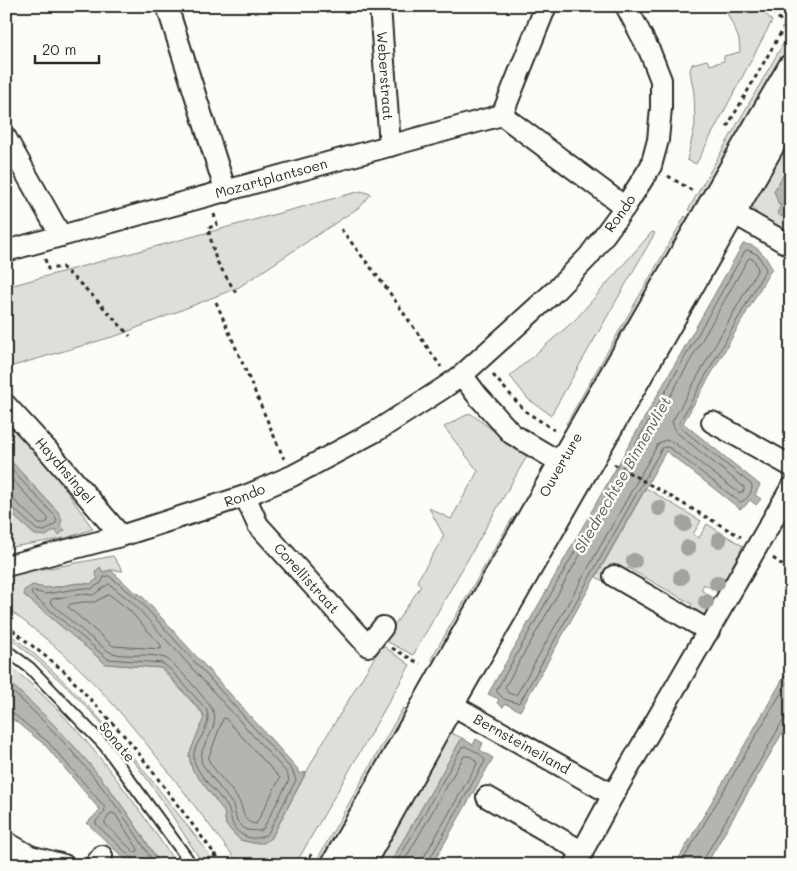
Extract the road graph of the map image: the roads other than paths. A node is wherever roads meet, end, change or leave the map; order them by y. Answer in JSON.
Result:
{"nodes":[{"id":1,"x":167,"y":6,"type":"edge"},
{"id":2,"x":380,"y":6,"type":"edge"},
{"id":3,"x":546,"y":6,"type":"edge"},
{"id":4,"x":626,"y":6,"type":"edge"},
{"id":5,"x":791,"y":67,"type":"edge"},
{"id":6,"x":791,"y":111,"type":"edge"},
{"id":7,"x":502,"y":116,"type":"junction"},
{"id":8,"x":6,"y":138,"type":"edge"},
{"id":9,"x":390,"y":146,"type":"junction"},
{"id":10,"x":217,"y":194,"type":"junction"},
{"id":11,"x":625,"y":207,"type":"junction"},
{"id":12,"x":723,"y":207,"type":"junction"},
{"id":13,"x":61,"y":236,"type":"junction"},
{"id":14,"x":791,"y":246,"type":"edge"},
{"id":15,"x":6,"y":251,"type":"edge"},
{"id":16,"x":457,"y":378,"type":"junction"},
{"id":17,"x":6,"y":405,"type":"edge"},
{"id":18,"x":712,"y":422,"type":"dead end"},
{"id":19,"x":791,"y":466,"type":"edge"},
{"id":20,"x":572,"y":469,"type":"junction"},
{"id":21,"x":791,"y":488,"type":"edge"},
{"id":22,"x":245,"y":496,"type":"junction"},
{"id":23,"x":121,"y":536,"type":"junction"},
{"id":24,"x":6,"y":566,"type":"edge"},
{"id":25,"x":614,"y":576,"type":"dead end"},
{"id":26,"x":708,"y":631,"type":"junction"},
{"id":27,"x":379,"y":632,"type":"road end"},
{"id":28,"x":6,"y":650,"type":"edge"},
{"id":29,"x":441,"y":698,"type":"junction"},
{"id":30,"x":614,"y":795,"type":"junction"},
{"id":31,"x":487,"y":797,"type":"dead end"},
{"id":32,"x":6,"y":842,"type":"edge"},
{"id":33,"x":579,"y":858,"type":"edge"},
{"id":34,"x":64,"y":865,"type":"edge"},
{"id":35,"x":192,"y":865,"type":"edge"},
{"id":36,"x":334,"y":865,"type":"edge"},
{"id":37,"x":361,"y":865,"type":"edge"}],
"edges":[{"from":1,"to":10,"type":"street"},
{"from":2,"to":9,"type":"street","name":"Weberstraat"},
{"from":3,"to":7,"type":"street"},
{"from":4,"to":11,"type":"street","name":"Rondo"},
{"from":5,"to":12,"type":"street","name":"Ouverture"},
{"from":6,"to":12,"type":"street","name":"Ouverture"},
{"from":7,"to":9,"type":"street","name":"Mozartplantsoen"},
{"from":7,"to":11,"type":"street"},
{"from":8,"to":13,"type":"street"},
{"from":9,"to":10,"type":"street","name":"Mozartplantsoen"},
{"from":10,"to":13,"type":"street","name":"Mozartplantsoen"},
{"from":11,"to":16,"type":"street","name":"Rondo"},
{"from":12,"to":14,"type":"street"},
{"from":12,"to":20,"type":"street","name":"Ouverture"},
{"from":13,"to":15,"type":"street","name":"Mozartplantsoen"},
{"from":16,"to":20,"type":"street"},
{"from":16,"to":22,"type":"street","name":"Rondo"},
{"from":17,"to":23,"type":"street","name":"Haydnsingel"},
{"from":18,"to":19,"type":"street"},
{"from":20,"to":29,"type":"street","name":"Ouverture"},
{"from":21,"to":26,"type":"street"},
{"from":22,"to":23,"type":"street","name":"Rondo"},
{"from":22,"to":27,"type":"street","name":"Corellistraat"},
{"from":23,"to":24,"type":"street","name":"Rondo"},
{"from":25,"to":26,"type":"street"},
{"from":26,"to":30,"type":"street"},
{"from":28,"to":35,"type":"lane","name":"Sonate"},
{"from":29,"to":30,"type":"street","name":"Bernsteineiland"},
{"from":29,"to":36,"type":"street","name":"Ouverture"},
{"from":29,"to":37,"type":"street","name":"Ouverture"},
{"from":30,"to":33,"type":"street"},
{"from":31,"to":33,"type":"street"},
{"from":32,"to":34,"type":"street"}]}
